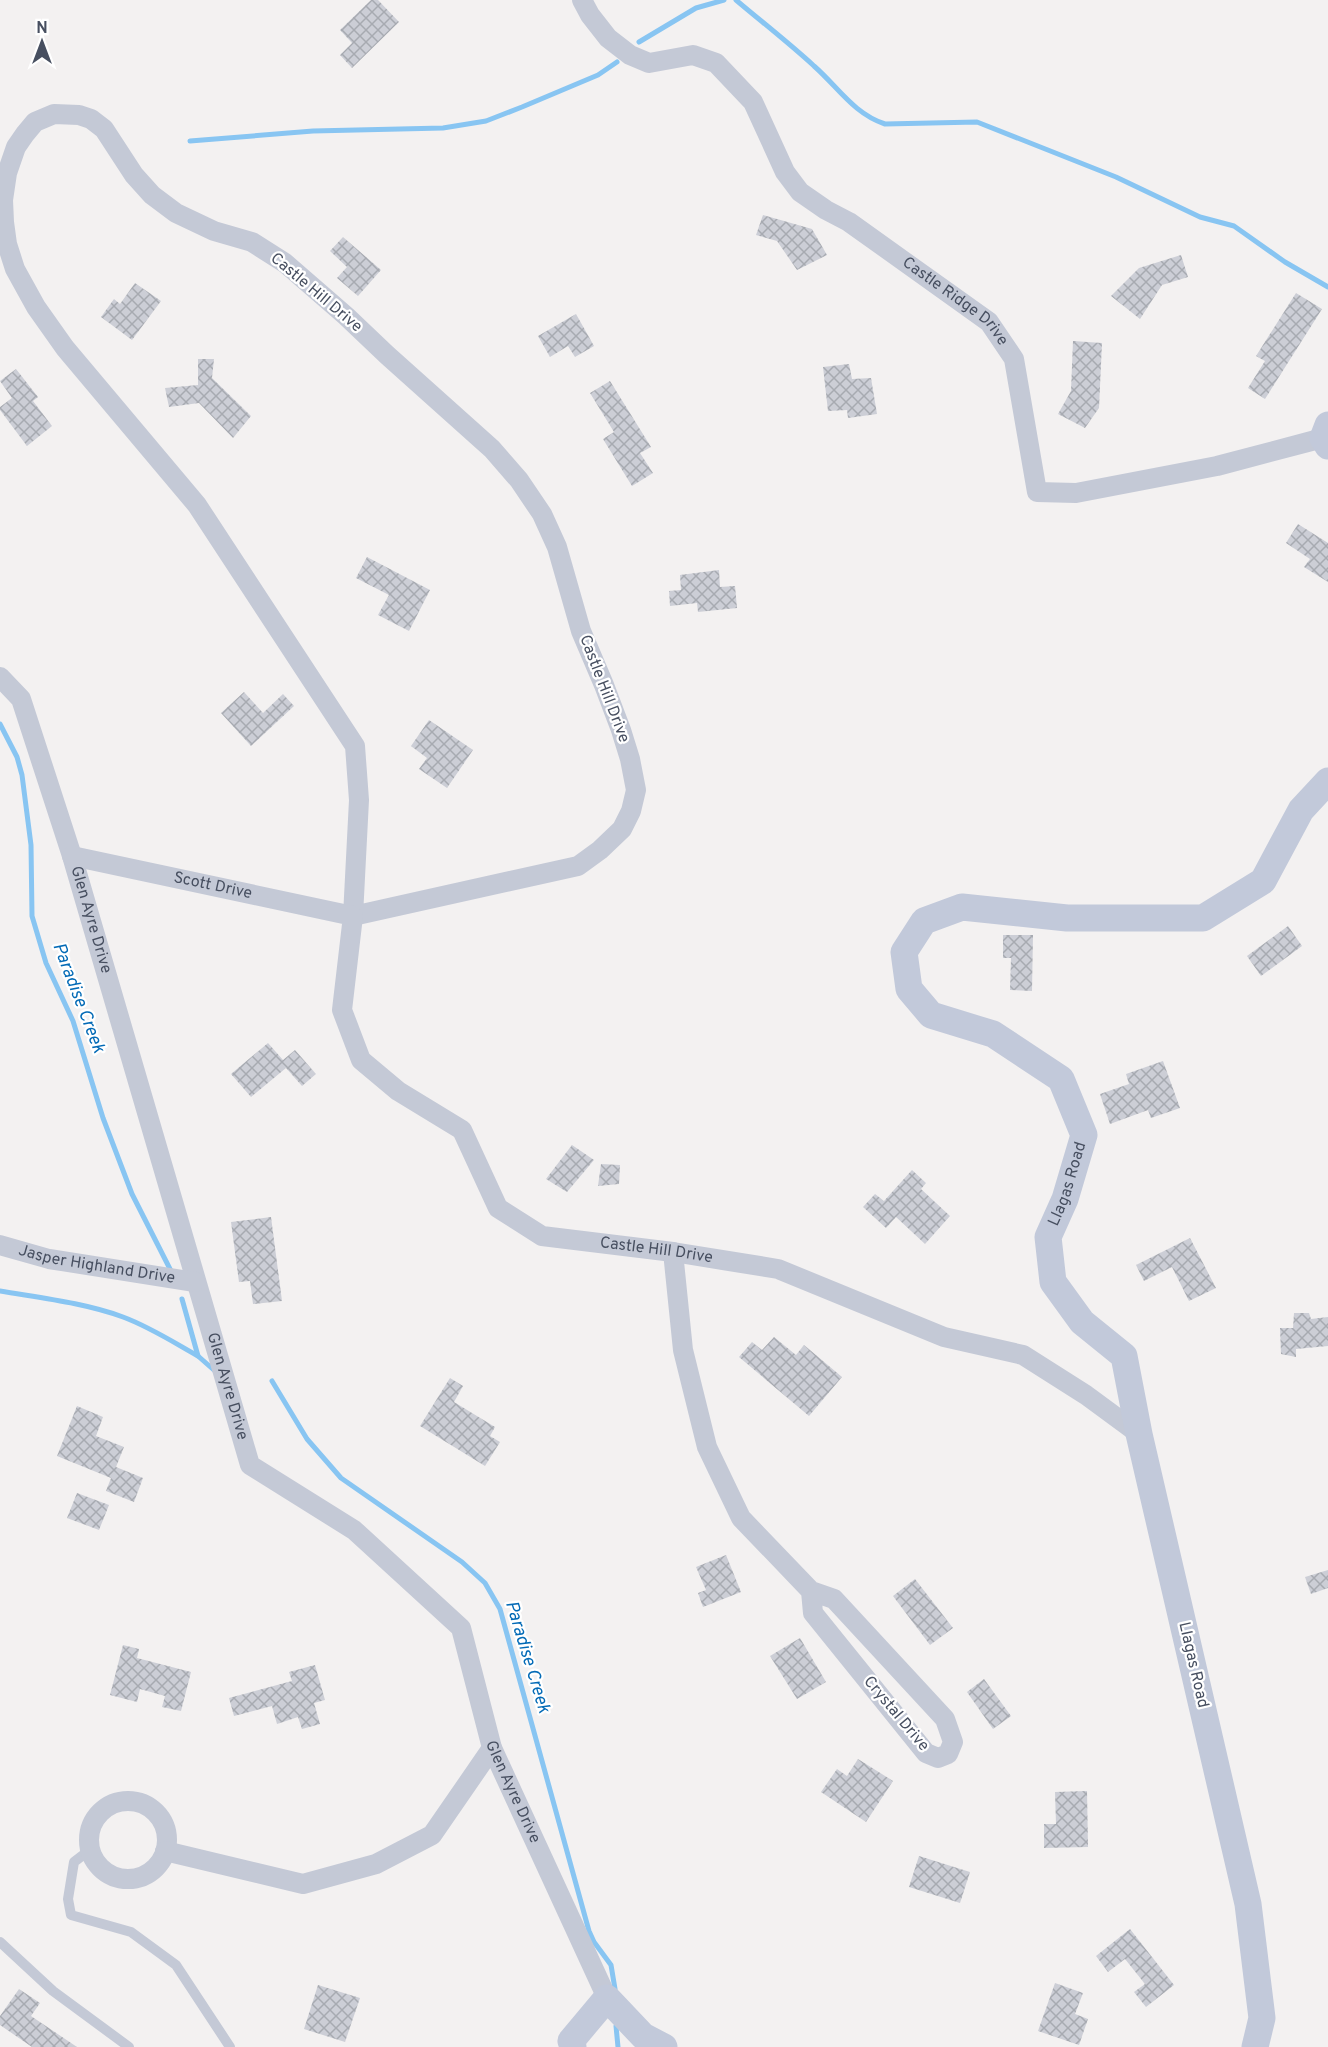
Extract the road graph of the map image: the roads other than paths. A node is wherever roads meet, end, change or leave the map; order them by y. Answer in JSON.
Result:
{"nodes":[{"id":1,"x":582,"y":0,"type":"edge"},
{"id":2,"x":1326,"y":436,"type":"edge"},
{"id":3,"x":0,"y":677,"type":"edge"},
{"id":4,"x":1328,"y":781,"type":"edge"},
{"id":5,"x":72,"y":856,"type":"junction"},
{"id":6,"x":353,"y":916,"type":"junction"},
{"id":7,"x":0,"y":1245,"type":"edge"},
{"id":8,"x":673,"y":1252,"type":"junction"},
{"id":9,"x":195,"y":1282,"type":"junction"},
{"id":10,"x":1139,"y":1434,"type":"junction"},
{"id":11,"x":811,"y":1592,"type":"junction"},
{"id":12,"x":492,"y":1748,"type":"junction"},
{"id":13,"x":91,"y":1849,"type":"junction"},
{"id":14,"x":165,"y":1851,"type":"junction"},
{"id":15,"x":0,"y":1942,"type":"edge"},
{"id":16,"x":607,"y":1998,"type":"junction"},
{"id":17,"x":129,"y":2047,"type":"edge"},
{"id":18,"x":230,"y":2047,"type":"edge"},
{"id":19,"x":573,"y":2047,"type":"edge"},
{"id":20,"x":664,"y":2047,"type":"edge"},
{"id":21,"x":1255,"y":2047,"type":"edge"}],
"edges":[{"from":1,"to":2,"type":"street","name":"Castle Ridge Drive"},
{"from":3,"to":5,"type":"street","name":"Glen Ayre Drive"},
{"from":4,"to":10,"type":"street","name":"Llagas Road"},
{"from":5,"to":6,"type":"street","name":"Scott Drive"},
{"from":5,"to":9,"type":"street","name":"Glen Ayre Drive"},
{"from":6,"to":6,"type":"street","name":"Castle Hill Drive"},
{"from":6,"to":8,"type":"street","name":"Castle Hill Drive"},
{"from":7,"to":9,"type":"street","name":"Jasper Highland Drive"},
{"from":8,"to":10,"type":"street","name":"Castle Hill Drive"},
{"from":8,"to":11,"type":"street","name":"Crystal Drive"},
{"from":9,"to":12,"type":"street","name":"Glen Ayre Drive"},
{"from":10,"to":21,"type":"street","name":"Llagas Road"},
{"from":11,"to":11,"type":"street","name":"Crystal Drive"},
{"from":12,"to":14,"type":"street"},
{"from":12,"to":16,"type":"street","name":"Glen Ayre Drive"},
{"from":13,"to":14,"type":"street"},
{"from":13,"to":14,"type":"street"},
{"from":13,"to":18,"type":"lane"},
{"from":15,"to":17,"type":"lane"},
{"from":16,"to":19,"type":"street"},
{"from":16,"to":20,"type":"street"}]}
